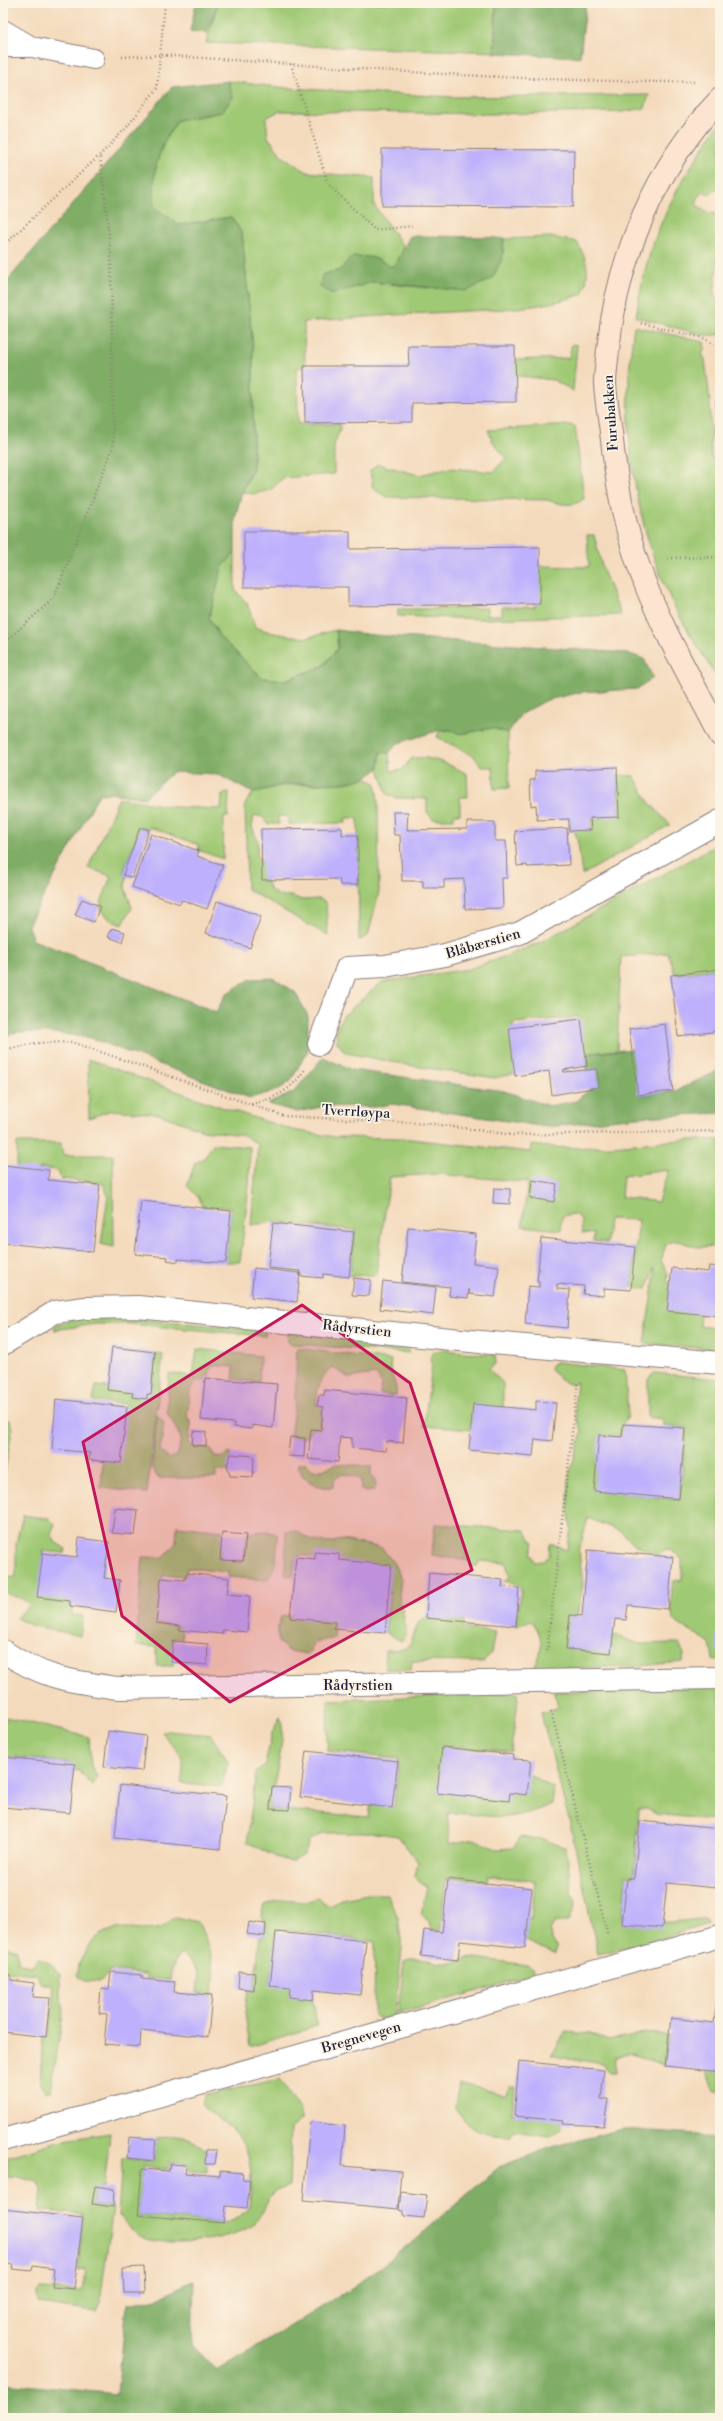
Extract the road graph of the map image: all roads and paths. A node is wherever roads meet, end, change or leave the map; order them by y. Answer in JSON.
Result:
{"nodes":[{"id":1,"x":165,"y":3,"type":"edge"},
{"id":2,"x":3,"y":30,"type":"edge"},
{"id":3,"x":3,"y":47,"type":"edge"},
{"id":4,"x":32,"y":47,"type":"junction"},
{"id":5,"x":160,"y":55,"type":"junction"},
{"id":6,"x":94,"y":59,"type":"joint"},
{"id":7,"x":291,"y":64,"type":"junction"},
{"id":8,"x":698,"y":82,"type":"dead end"},
{"id":9,"x":720,"y":99,"type":"edge"},
{"id":10,"x":100,"y":156,"type":"junction"},
{"id":11,"x":412,"y":226,"type":"dead end"},
{"id":12,"x":3,"y":246,"type":"edge"},
{"id":13,"x":612,"y":317,"type":"junction"},
{"id":14,"x":718,"y":347,"type":"dead end"},
{"id":15,"x":720,"y":557,"type":"edge"},
{"id":16,"x":639,"y":567,"type":"junction"},
{"id":17,"x":3,"y":644,"type":"edge"},
{"id":18,"x":720,"y":735,"type":"edge"},
{"id":19,"x":720,"y":821,"type":"edge"},
{"id":20,"x":319,"y":1044,"type":"joint"},
{"id":21,"x":3,"y":1050,"type":"edge"},
{"id":22,"x":249,"y":1104,"type":"junction"},
{"id":23,"x":720,"y":1130,"type":"edge"},
{"id":24,"x":3,"y":1344,"type":"edge"},
{"id":25,"x":720,"y":1363,"type":"edge"},
{"id":26,"x":3,"y":1651,"type":"edge"},
{"id":27,"x":720,"y":1678,"type":"edge"},
{"id":28,"x":720,"y":1936,"type":"edge"},
{"id":29,"x":3,"y":2140,"type":"edge"}],
"edges":[{"from":1,"to":5,"type":"path"},
{"from":2,"to":4,"type":"lane"},
{"from":3,"to":4,"type":"lane"},
{"from":4,"to":6,"type":"lane"},
{"from":5,"to":6,"type":"path"},
{"from":5,"to":7,"type":"path"},
{"from":5,"to":10,"type":"path"},
{"from":7,"to":8,"type":"path"},
{"from":7,"to":11,"type":"path"},
{"from":9,"to":13,"type":"street","name":"Furubakken"},
{"from":10,"to":12,"type":"path"},
{"from":10,"to":17,"type":"path"},
{"from":13,"to":14,"type":"path"},
{"from":13,"to":16,"type":"street","name":"Furubakken"},
{"from":15,"to":16,"type":"path"},
{"from":16,"to":18,"type":"street","name":"Furubakken"},
{"from":19,"to":20,"type":"street","name":"Blåbærstien"},
{"from":20,"to":22,"type":"path"},
{"from":21,"to":22,"type":"path","name":"Tverrløypa"},
{"from":22,"to":23,"type":"path","name":"Tverrløypa"},
{"from":24,"to":25,"type":"street","name":"Rådyrstien"},
{"from":26,"to":27,"type":"street","name":"Rådyrstien"},
{"from":28,"to":29,"type":"street","name":"Bregnevegen"}]}
